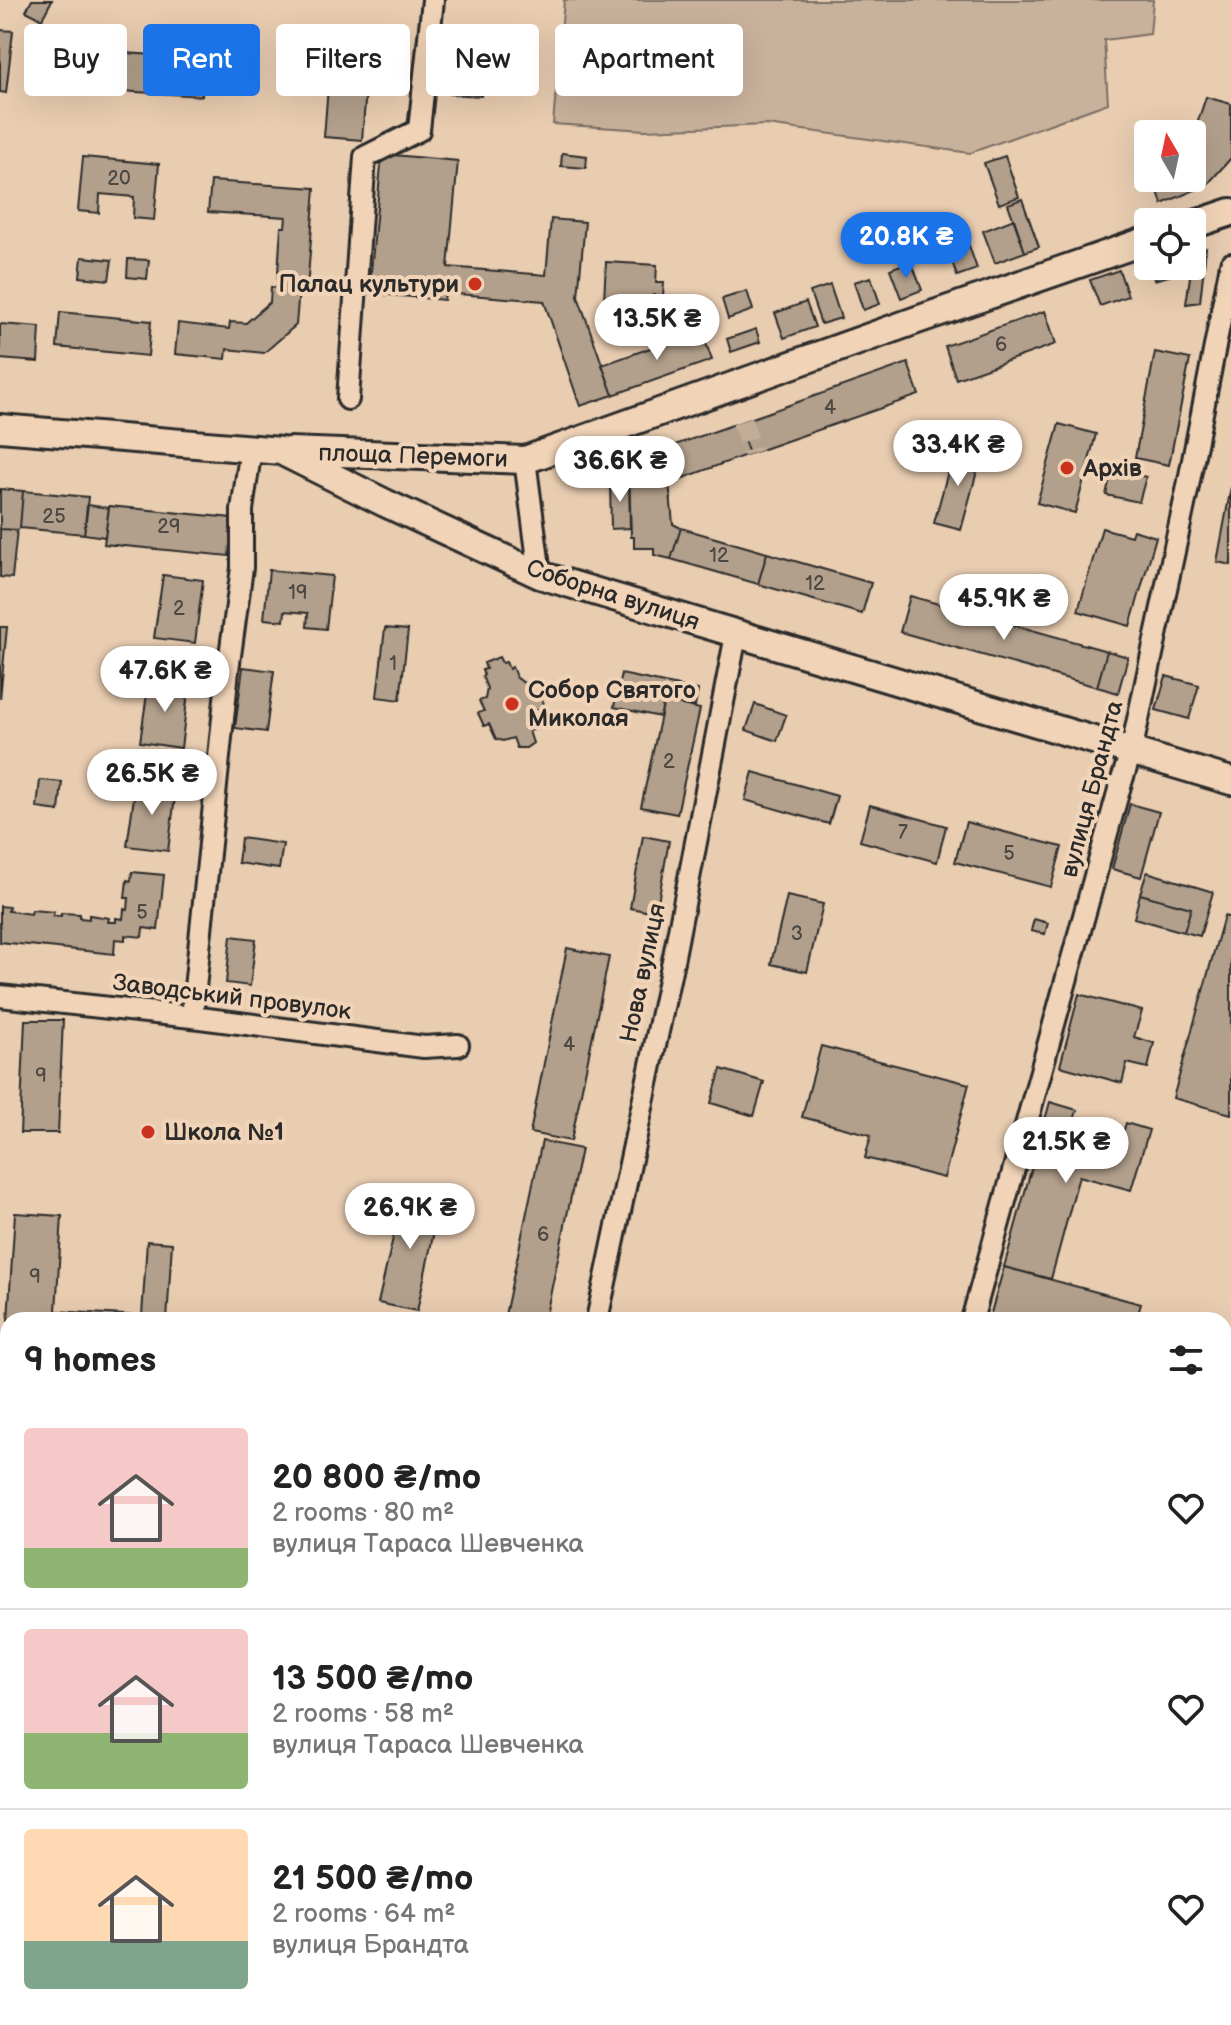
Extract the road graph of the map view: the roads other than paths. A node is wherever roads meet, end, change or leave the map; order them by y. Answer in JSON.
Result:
{"nodes":[{"id":1,"x":433,"y":0,"type":"edge"},
{"id":2,"x":1231,"y":212,"type":"edge"},
{"id":3,"x":1206,"y":220,"type":"edge"},
{"id":4,"x":1134,"y":245,"type":"edge"},
{"id":5,"x":1231,"y":264,"type":"edge"},
{"id":6,"x":348,"y":399,"type":"dead end"},
{"id":7,"x":0,"y":428,"type":"edge"},
{"id":8,"x":251,"y":448,"type":"junction"},
{"id":9,"x":281,"y":451,"type":"junction"},
{"id":10,"x":525,"y":460,"type":"junction"},
{"id":11,"x":540,"y":575,"type":"junction"},
{"id":12,"x":736,"y":635,"type":"junction"},
{"id":13,"x":1131,"y":752,"type":"junction"},
{"id":14,"x":1231,"y":781,"type":"edge"},
{"id":15,"x":0,"y":996,"type":"edge"},
{"id":16,"x":192,"y":1017,"type":"junction"},
{"id":17,"x":458,"y":1045,"type":"dead end"},
{"id":18,"x":599,"y":1312,"type":"edge"},
{"id":19,"x":974,"y":1312,"type":"edge"}],
"edges":[{"from":1,"to":6,"type":"street"},
{"from":2,"to":3,"type":"main road"},
{"from":4,"to":10,"type":"main road"},
{"from":5,"to":13,"type":"street","name":"вулиця Брандта"},
{"from":7,"to":8,"type":"main road","name":"Соборна вулиця"},
{"from":8,"to":9,"type":"main road","name":"Соборна вулиця"},
{"from":8,"to":16,"type":"street"},
{"from":9,"to":10,"type":"main road","name":"площа Перемоги"},
{"from":9,"to":11,"type":"main road","name":"Соборна вулиця"},
{"from":10,"to":11,"type":"street","name":"площа Перемоги"},
{"from":11,"to":12,"type":"main road","name":"Соборна вулиця"},
{"from":12,"to":13,"type":"main road","name":"Соборна вулиця"},
{"from":12,"to":18,"type":"street","name":"Нова вулиця"},
{"from":13,"to":14,"type":"main road","name":"Соборна вулиця"},
{"from":13,"to":19,"type":"street","name":"вулиця Брандта"},
{"from":15,"to":16,"type":"street","name":"Заводський провулок"},
{"from":16,"to":17,"type":"street","name":"Заводський провулок"}]}
